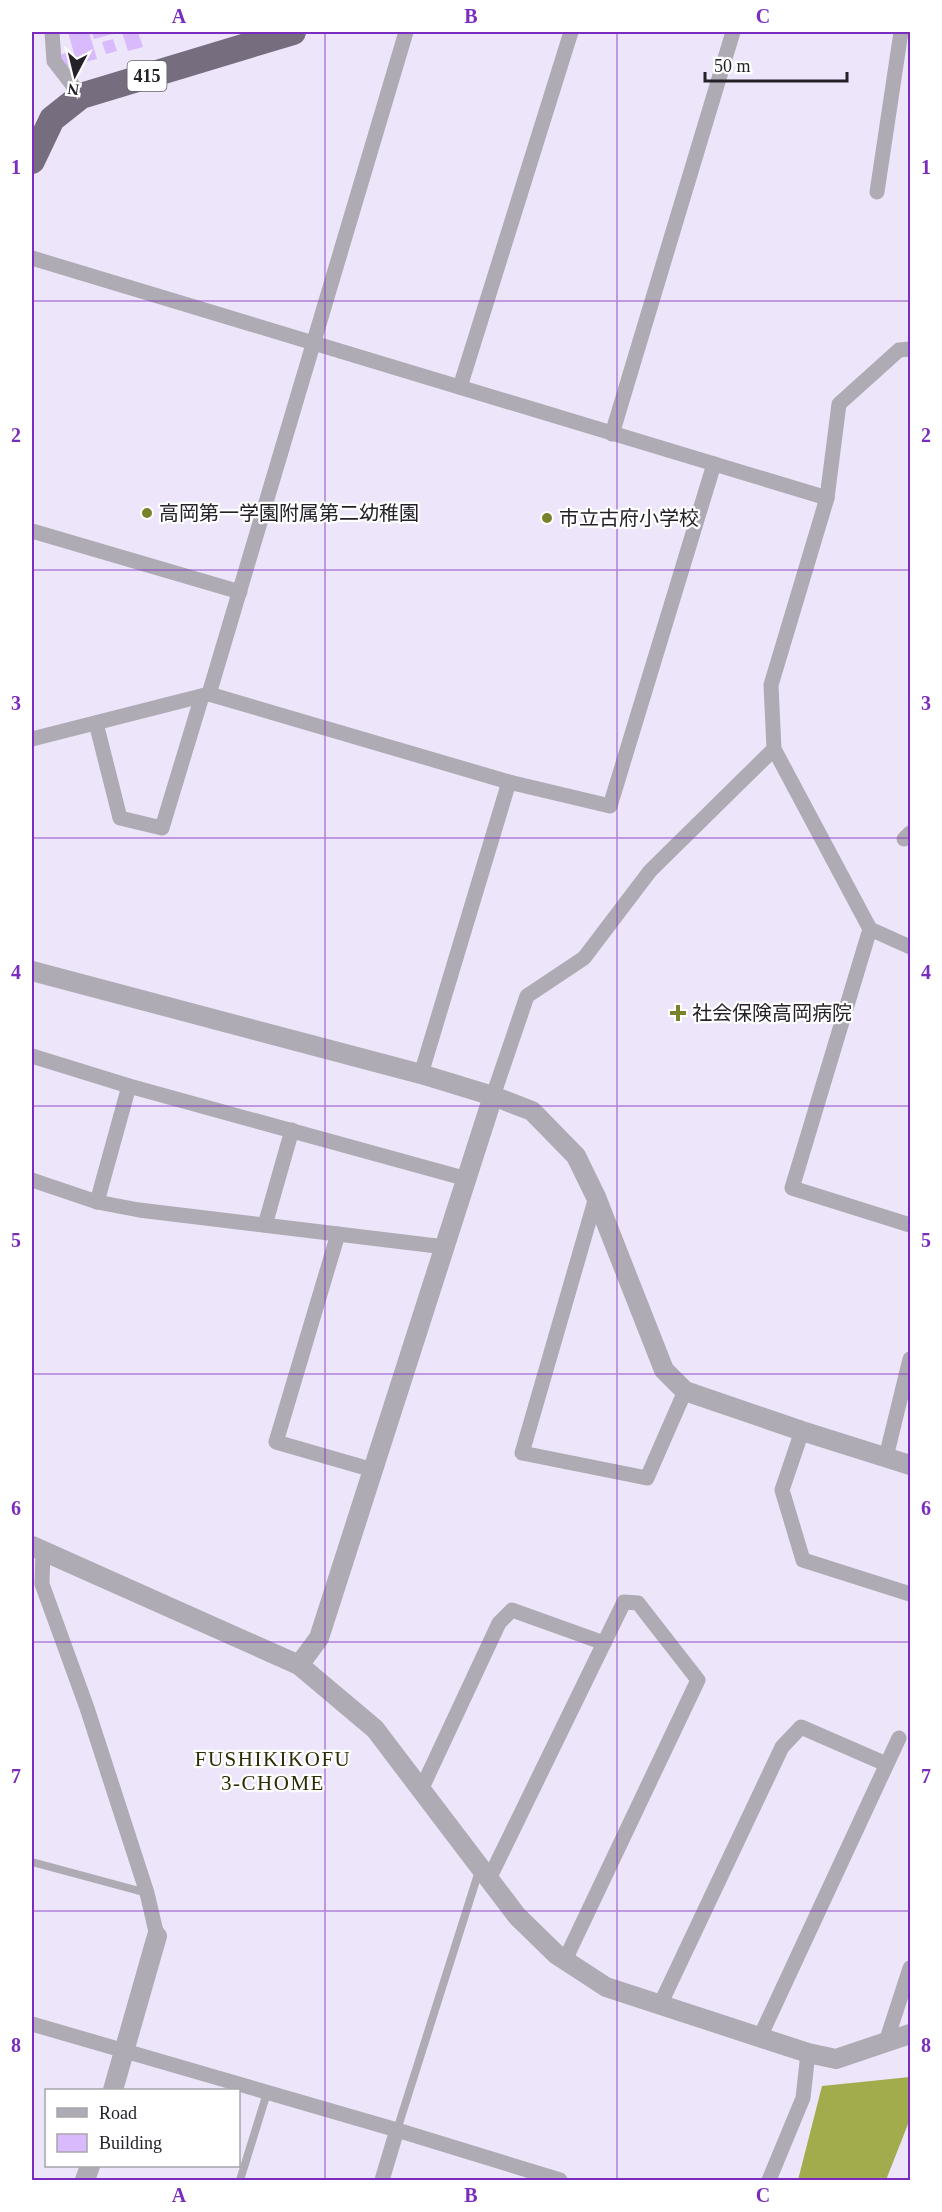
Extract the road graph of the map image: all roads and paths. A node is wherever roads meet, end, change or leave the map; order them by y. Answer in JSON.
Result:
{"nodes":[{"id":1,"x":52,"y":32,"type":"edge"},
{"id":2,"x":293,"y":32,"type":"edge"},
{"id":3,"x":406,"y":32,"type":"edge"},
{"id":4,"x":571,"y":32,"type":"edge"},
{"id":5,"x":733,"y":32,"type":"edge"},
{"id":6,"x":901,"y":32,"type":"edge"},
{"id":7,"x":81,"y":96,"type":"junction"},
{"id":8,"x":32,"y":161,"type":"edge"},
{"id":9,"x":877,"y":192,"type":"dead end"},
{"id":10,"x":32,"y":258,"type":"edge"},
{"id":11,"x":314,"y":343,"type":"junction"},
{"id":12,"x":910,"y":349,"type":"edge"},
{"id":13,"x":460,"y":387,"type":"junction"},
{"id":14,"x":612,"y":434,"type":"junction"},
{"id":15,"x":714,"y":464,"type":"junction"},
{"id":16,"x":827,"y":498,"type":"junction"},
{"id":17,"x":32,"y":531,"type":"edge"},
{"id":18,"x":240,"y":592,"type":"junction"},
{"id":19,"x":205,"y":695,"type":"junction"},
{"id":20,"x":96,"y":723,"type":"junction"},
{"id":21,"x":32,"y":739,"type":"edge"},
{"id":22,"x":774,"y":749,"type":"junction"},
{"id":23,"x":509,"y":782,"type":"junction"},
{"id":24,"x":870,"y":929,"type":"junction"},
{"id":25,"x":910,"y":947,"type":"edge"},
{"id":26,"x":32,"y":971,"type":"edge"},
{"id":27,"x":32,"y":1056,"type":"edge"},
{"id":28,"x":421,"y":1074,"type":"junction"},
{"id":29,"x":129,"y":1086,"type":"junction"},
{"id":30,"x":493,"y":1096,"type":"junction"},
{"id":31,"x":292,"y":1130,"type":"junction"},
{"id":32,"x":467,"y":1179,"type":"junction"},
{"id":33,"x":32,"y":1180,"type":"edge"},
{"id":34,"x":596,"y":1197,"type":"junction"},
{"id":35,"x":97,"y":1202,"type":"junction"},
{"id":36,"x":265,"y":1225,"type":"junction"},
{"id":37,"x":910,"y":1225,"type":"edge"},
{"id":38,"x":338,"y":1234,"type":"junction"},
{"id":39,"x":445,"y":1247,"type":"junction"},
{"id":40,"x":910,"y":1359,"type":"edge"},
{"id":41,"x":685,"y":1391,"type":"junction"},
{"id":42,"x":802,"y":1431,"type":"junction"},
{"id":43,"x":886,"y":1457,"type":"junction"},
{"id":44,"x":910,"y":1465,"type":"edge"},
{"id":45,"x":373,"y":1470,"type":"junction"},
{"id":46,"x":37,"y":1549,"type":"edge"},
{"id":47,"x":910,"y":1594,"type":"edge"},
{"id":48,"x":604,"y":1643,"type":"junction"},
{"id":49,"x":299,"y":1665,"type":"junction"},
{"id":50,"x":899,"y":1738,"type":"dead end"},
{"id":51,"x":886,"y":1764,"type":"junction"},
{"id":52,"x":421,"y":1790,"type":"junction"},
{"id":53,"x":32,"y":1862,"type":"edge"},
{"id":54,"x":484,"y":1873,"type":"junction"},
{"id":55,"x":147,"y":1893,"type":"junction"},
{"id":56,"x":157,"y":1936,"type":"joint"},
{"id":57,"x":565,"y":1960,"type":"junction"},
{"id":58,"x":910,"y":1968,"type":"edge"},
{"id":59,"x":660,"y":2005,"type":"junction"},
{"id":60,"x":32,"y":2024,"type":"edge"},
{"id":61,"x":910,"y":2034,"type":"edge"},
{"id":62,"x":760,"y":2037,"type":"junction"},
{"id":63,"x":886,"y":2042,"type":"junction"},
{"id":64,"x":125,"y":2052,"type":"junction"},
{"id":65,"x":808,"y":2053,"type":"junction"},
{"id":66,"x":114,"y":2089,"type":"edge"},
{"id":67,"x":267,"y":2093,"type":"junction"},
{"id":68,"x":397,"y":2130,"type":"junction"},
{"id":69,"x":240,"y":2181,"type":"edge"},
{"id":70,"x":382,"y":2181,"type":"edge"},
{"id":71,"x":560,"y":2181,"type":"edge"},
{"id":72,"x":769,"y":2181,"type":"edge"}],
"edges":[{"from":1,"to":7,"type":"street"},
{"from":2,"to":7,"type":"highway","number":"415"},
{"from":3,"to":11,"type":"street"},
{"from":4,"to":13,"type":"street"},
{"from":5,"to":14,"type":"street"},
{"from":6,"to":9,"type":"street"},
{"from":7,"to":8,"type":"highway","number":"415"},
{"from":10,"to":11,"type":"street"},
{"from":11,"to":13,"type":"street"},
{"from":11,"to":18,"type":"street"},
{"from":12,"to":16,"type":"street"},
{"from":13,"to":14,"type":"street"},
{"from":14,"to":15,"type":"street"},
{"from":15,"to":16,"type":"street"},
{"from":15,"to":23,"type":"street"},
{"from":16,"to":22,"type":"street"},
{"from":17,"to":18,"type":"street"},
{"from":18,"to":19,"type":"street"},
{"from":19,"to":20,"type":"street"},
{"from":19,"to":20,"type":"street"},
{"from":19,"to":23,"type":"street"},
{"from":20,"to":21,"type":"street"},
{"from":22,"to":24,"type":"street"},
{"from":22,"to":30,"type":"street"},
{"from":23,"to":28,"type":"street"},
{"from":24,"to":25,"type":"street"},
{"from":24,"to":37,"type":"street"},
{"from":26,"to":28,"type":"street"},
{"from":27,"to":29,"type":"street"},
{"from":28,"to":30,"type":"street"},
{"from":29,"to":31,"type":"street"},
{"from":29,"to":35,"type":"street"},
{"from":30,"to":32,"type":"street"},
{"from":30,"to":34,"type":"street"},
{"from":31,"to":32,"type":"street"},
{"from":31,"to":36,"type":"street"},
{"from":32,"to":39,"type":"street"},
{"from":33,"to":35,"type":"street"},
{"from":34,"to":41,"type":"street"},
{"from":34,"to":41,"type":"street"},
{"from":35,"to":36,"type":"street"},
{"from":36,"to":38,"type":"street"},
{"from":38,"to":39,"type":"street"},
{"from":38,"to":45,"type":"street"},
{"from":39,"to":45,"type":"street"},
{"from":40,"to":43,"type":"street"},
{"from":41,"to":42,"type":"street"},
{"from":42,"to":43,"type":"street"},
{"from":42,"to":47,"type":"street"},
{"from":43,"to":44,"type":"street"},
{"from":45,"to":49,"type":"street"},
{"from":46,"to":49,"type":"street"},
{"from":46,"to":55,"type":"street"},
{"from":48,"to":52,"type":"street"},
{"from":48,"to":54,"type":"street"},
{"from":48,"to":57,"type":"street"},
{"from":49,"to":52,"type":"street"},
{"from":50,"to":51,"type":"street"},
{"from":51,"to":59,"type":"street"},
{"from":51,"to":62,"type":"street"},
{"from":52,"to":54,"type":"street"},
{"from":53,"to":55,"type":"lane"},
{"from":54,"to":57,"type":"street"},
{"from":54,"to":68,"type":"lane"},
{"from":55,"to":56,"type":"street"},
{"from":56,"to":64,"type":"street"},
{"from":57,"to":59,"type":"street"},
{"from":58,"to":63,"type":"street"},
{"from":59,"to":62,"type":"street"},
{"from":60,"to":64,"type":"street"},
{"from":61,"to":63,"type":"street"},
{"from":62,"to":65,"type":"street"},
{"from":63,"to":65,"type":"street"},
{"from":64,"to":66,"type":"street"},
{"from":64,"to":67,"type":"street"},
{"from":65,"to":72,"type":"street"},
{"from":67,"to":68,"type":"street"},
{"from":67,"to":69,"type":"lane"},
{"from":68,"to":70,"type":"street"},
{"from":68,"to":71,"type":"street"}]}
